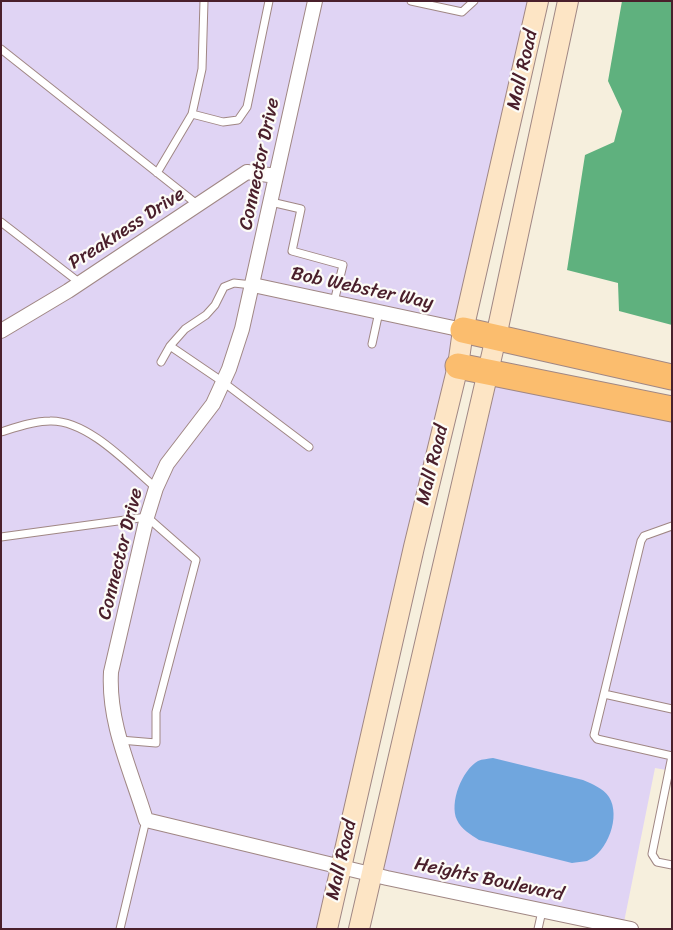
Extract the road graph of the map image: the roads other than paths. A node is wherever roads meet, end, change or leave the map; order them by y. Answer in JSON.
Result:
{"nodes":[{"id":1,"x":204,"y":1,"type":"edge"},
{"id":2,"x":269,"y":1,"type":"edge"},
{"id":3,"x":315,"y":1,"type":"edge"},
{"id":4,"x":411,"y":1,"type":"edge"},
{"id":5,"x":474,"y":1,"type":"edge"},
{"id":6,"x":538,"y":1,"type":"edge"},
{"id":7,"x":568,"y":1,"type":"edge"},
{"id":8,"x":1,"y":48,"type":"edge"},
{"id":9,"x":192,"y":114,"type":"junction"},
{"id":10,"x":158,"y":172,"type":"junction"},
{"id":11,"x":276,"y":176,"type":"junction"},
{"id":12,"x":271,"y":202,"type":"junction"},
{"id":13,"x":198,"y":205,"type":"junction"},
{"id":14,"x":1,"y":222,"type":"edge"},
{"id":15,"x":80,"y":283,"type":"junction"},
{"id":16,"x":253,"y":285,"type":"junction"},
{"id":17,"x":334,"y":302,"type":"junction"},
{"id":18,"x":379,"y":312,"type":"junction"},
{"id":19,"x":463,"y":330,"type":"junction"},
{"id":20,"x":1,"y":331,"type":"edge"},
{"id":21,"x":496,"y":337,"type":"junction"},
{"id":22,"x":372,"y":344,"type":"dead end"},
{"id":23,"x":170,"y":346,"type":"junction"},
{"id":24,"x":161,"y":362,"type":"dead end"},
{"id":25,"x":458,"y":366,"type":"junction"},
{"id":26,"x":488,"y":373,"type":"junction"},
{"id":27,"x":672,"y":377,"type":"edge"},
{"id":28,"x":223,"y":382,"type":"junction"},
{"id":29,"x":672,"y":409,"type":"edge"},
{"id":30,"x":1,"y":432,"type":"edge"},
{"id":31,"x":309,"y":447,"type":"dead end"},
{"id":32,"x":156,"y":488,"type":"junction"},
{"id":33,"x":147,"y":517,"type":"junction"},
{"id":34,"x":672,"y":526,"type":"edge"},
{"id":35,"x":1,"y":537,"type":"edge"},
{"id":36,"x":604,"y":694,"type":"junction"},
{"id":37,"x":672,"y":709,"type":"edge"},
{"id":38,"x":119,"y":740,"type":"junction"},
{"id":39,"x":672,"y":756,"type":"edge"},
{"id":40,"x":146,"y":820,"type":"junction"},
{"id":41,"x":672,"y":865,"type":"edge"},
{"id":42,"x":341,"y":866,"type":"junction"},
{"id":43,"x":372,"y":873,"type":"junction"},
{"id":44,"x":542,"y":911,"type":"junction"},
{"id":45,"x":120,"y":929,"type":"edge"},
{"id":46,"x":327,"y":929,"type":"edge"},
{"id":47,"x":359,"y":929,"type":"edge"},
{"id":48,"x":538,"y":929,"type":"edge"},
{"id":49,"x":631,"y":929,"type":"edge"}],
"edges":[{"from":1,"to":9,"type":"lane"},
{"from":2,"to":9,"type":"lane"},
{"from":3,"to":11,"type":"street","name":"Connector Drive"},
{"from":4,"to":5,"type":"lane"},
{"from":6,"to":19,"type":"main road","name":"Mall Road"},
{"from":7,"to":21,"type":"main road","name":"Mall Road"},
{"from":8,"to":10,"type":"lane"},
{"from":9,"to":10,"type":"lane"},
{"from":10,"to":13,"type":"lane"},
{"from":11,"to":12,"type":"street","name":"Connector Drive"},
{"from":11,"to":13,"type":"street","name":"Preakness Drive"},
{"from":12,"to":16,"type":"street","name":"Connector Drive"},
{"from":12,"to":17,"type":"lane"},
{"from":13,"to":15,"type":"street","name":"Preakness Drive"},
{"from":14,"to":15,"type":"lane"},
{"from":15,"to":20,"type":"street","name":"Preakness Drive"},
{"from":16,"to":17,"type":"street","name":"Bob Webster Way"},
{"from":16,"to":23,"type":"lane"},
{"from":16,"to":28,"type":"street","name":"Connector Drive"},
{"from":17,"to":18,"type":"street","name":"Bob Webster Way"},
{"from":18,"to":19,"type":"street","name":"Bob Webster Way"},
{"from":18,"to":22,"type":"lane"},
{"from":19,"to":21,"type":"highway"},
{"from":19,"to":25,"type":"main road","name":"Mall Road"},
{"from":21,"to":26,"type":"main road","name":"Mall Road"},
{"from":21,"to":27,"type":"highway"},
{"from":23,"to":24,"type":"lane"},
{"from":23,"to":28,"type":"lane"},
{"from":25,"to":26,"type":"highway"},
{"from":25,"to":42,"type":"main road","name":"Mall Road"},
{"from":26,"to":29,"type":"highway"},
{"from":26,"to":43,"type":"main road","name":"Mall Road"},
{"from":28,"to":31,"type":"lane"},
{"from":28,"to":32,"type":"street","name":"Connector Drive"},
{"from":30,"to":32,"type":"lane"},
{"from":32,"to":33,"type":"street","name":"Connector Drive"},
{"from":33,"to":35,"type":"lane"},
{"from":33,"to":38,"type":"street","name":"Connector Drive"},
{"from":33,"to":38,"type":"lane"},
{"from":34,"to":36,"type":"lane"},
{"from":36,"to":37,"type":"lane"},
{"from":36,"to":39,"type":"lane"},
{"from":38,"to":40,"type":"street","name":"Connector Drive"},
{"from":39,"to":41,"type":"lane"},
{"from":40,"to":42,"type":"street"},
{"from":40,"to":45,"type":"lane"},
{"from":42,"to":43,"type":"street","name":"Heights Boulevard"},
{"from":42,"to":46,"type":"main road","name":"Mall Road"},
{"from":43,"to":44,"type":"street","name":"Heights Boulevard"},
{"from":43,"to":47,"type":"main road","name":"Mall Road"},
{"from":44,"to":48,"type":"lane"},
{"from":44,"to":49,"type":"street","name":"Heights Boulevard"}]}
